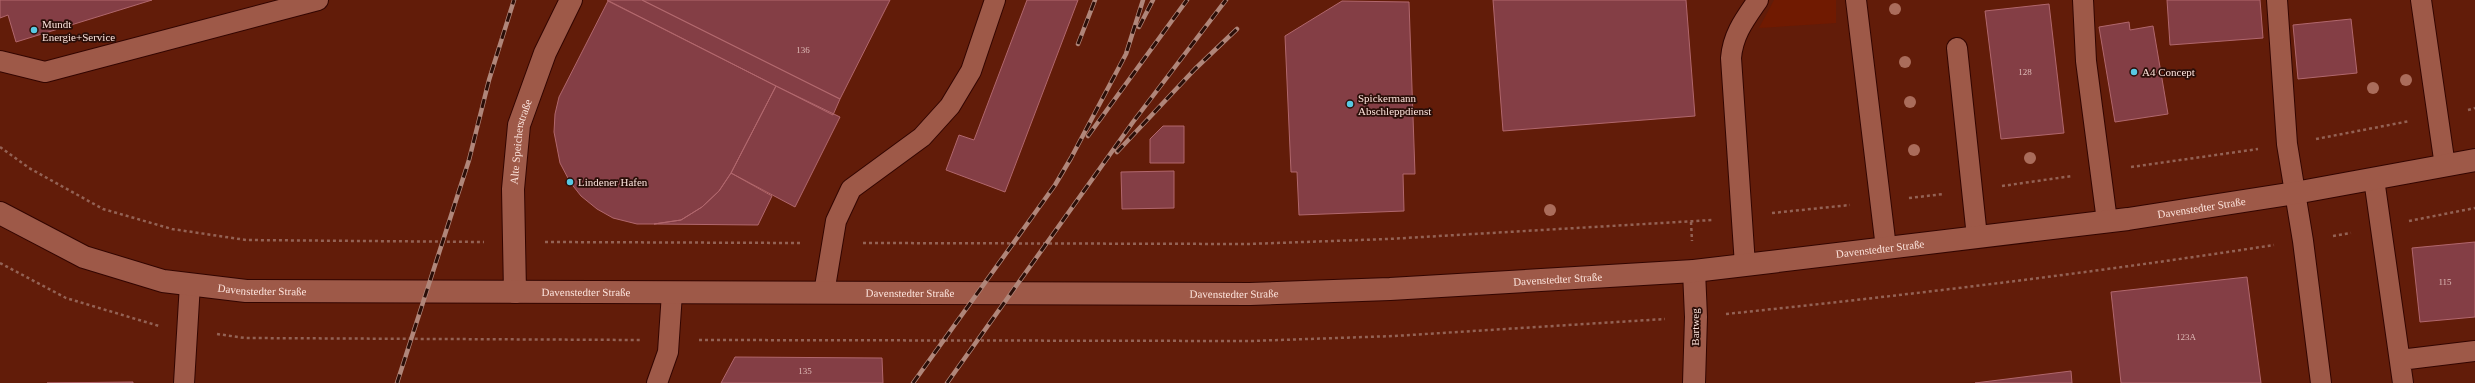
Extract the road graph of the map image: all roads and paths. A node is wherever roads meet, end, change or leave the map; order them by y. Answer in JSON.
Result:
{"nodes":[{"id":1,"x":318,"y":0,"type":"edge"},
{"id":2,"x":571,"y":0,"type":"edge"},
{"id":3,"x":995,"y":0,"type":"edge"},
{"id":4,"x":1758,"y":0,"type":"edge"},
{"id":5,"x":1856,"y":0,"type":"edge"},
{"id":6,"x":2083,"y":0,"type":"edge"},
{"id":7,"x":2276,"y":0,"type":"edge"},
{"id":8,"x":2421,"y":0,"type":"edge"},
{"id":9,"x":1957,"y":48,"type":"dead end"},
{"id":10,"x":0,"y":61,"type":"edge"},
{"id":11,"x":2475,"y":108,"type":"edge"},
{"id":12,"x":2438,"y":116,"type":"junction"},
{"id":13,"x":2287,"y":144,"type":"junction"},
{"id":14,"x":0,"y":147,"type":"edge"},
{"id":15,"x":2475,"y":160,"type":"edge"},
{"id":16,"x":2445,"y":166,"type":"junction"},
{"id":17,"x":2101,"y":172,"type":"junction"},
{"id":18,"x":2374,"y":179,"type":"junction"},
{"id":19,"x":1972,"y":191,"type":"junction"},
{"id":20,"x":2295,"y":193,"type":"junction"},
{"id":21,"x":1881,"y":201,"type":"junction"},
{"id":22,"x":0,"y":213,"type":"edge"},
{"id":23,"x":1742,"y":216,"type":"junction"},
{"id":24,"x":2107,"y":221,"type":"junction"},
{"id":25,"x":1977,"y":237,"type":"junction"},
{"id":26,"x":514,"y":242,"type":"junction"},
{"id":27,"x":833,"y":243,"type":"junction"},
{"id":28,"x":1886,"y":248,"type":"junction"},
{"id":29,"x":1745,"y":265,"type":"junction"},
{"id":30,"x":1694,"y":271,"type":"junction"},
{"id":31,"x":190,"y":284,"type":"junction"},
{"id":32,"x":515,"y":292,"type":"junction"},
{"id":33,"x":672,"y":293,"type":"junction"},
{"id":34,"x":824,"y":293,"type":"junction"},
{"id":35,"x":2475,"y":350,"type":"edge"},
{"id":36,"x":2400,"y":360,"type":"junction"},
{"id":37,"x":184,"y":383,"type":"edge"},
{"id":38,"x":657,"y":383,"type":"edge"},
{"id":39,"x":1694,"y":383,"type":"edge"},
{"id":40,"x":2321,"y":383,"type":"edge"},
{"id":41,"x":2403,"y":383,"type":"edge"}],
"edges":[{"from":1,"to":10,"type":"lane"},
{"from":2,"to":26,"type":"street","name":"Alte Speicherstraße"},
{"from":3,"to":27,"type":"lane"},
{"from":4,"to":23,"type":"lane"},
{"from":5,"to":21,"type":"lane"},
{"from":6,"to":17,"type":"lane"},
{"from":7,"to":13,"type":"lane"},
{"from":8,"to":12,"type":"lane"},
{"from":9,"to":19,"type":"lane"},
{"from":11,"to":12,"type":"path"},
{"from":12,"to":13,"type":"path"},
{"from":12,"to":16,"type":"lane"},
{"from":13,"to":17,"type":"path"},
{"from":13,"to":20,"type":"lane"},
{"from":14,"to":26,"type":"path"},
{"from":15,"to":16,"type":"street","name":"Davenstedter Straße"},
{"from":16,"to":18,"type":"street","name":"Davenstedter Straße"},
{"from":17,"to":19,"type":"path"},
{"from":17,"to":24,"type":"lane"},
{"from":18,"to":20,"type":"street","name":"Davenstedter Straße"},
{"from":18,"to":36,"type":"lane"},
{"from":19,"to":21,"type":"path"},
{"from":19,"to":25,"type":"lane"},
{"from":20,"to":24,"type":"street","name":"Davenstedter Straße"},
{"from":20,"to":40,"type":"lane"},
{"from":21,"to":23,"type":"path"},
{"from":21,"to":28,"type":"lane"},
{"from":22,"to":31,"type":"street","name":"Davenstedter Straße"},
{"from":23,"to":27,"type":"path"},
{"from":23,"to":29,"type":"lane"},
{"from":24,"to":25,"type":"street","name":"Davenstedter Straße"},
{"from":25,"to":28,"type":"street","name":"Davenstedter Straße"},
{"from":26,"to":27,"type":"path"},
{"from":26,"to":32,"type":"street","name":"Alte Speicherstraße"},
{"from":27,"to":34,"type":"lane"},
{"from":28,"to":29,"type":"street","name":"Davenstedter Straße"},
{"from":29,"to":30,"type":"street","name":"Davenstedter Straße"},
{"from":30,"to":34,"type":"street","name":"Davenstedter Straße"},
{"from":30,"to":39,"type":"street","name":"Bartweg"},
{"from":31,"to":32,"type":"street","name":"Davenstedter Straße"},
{"from":31,"to":37,"type":"lane"},
{"from":32,"to":33,"type":"street","name":"Davenstedter Straße"},
{"from":33,"to":34,"type":"street","name":"Davenstedter Straße"},
{"from":33,"to":38,"type":"lane"},
{"from":35,"to":36,"type":"lane"},
{"from":36,"to":41,"type":"lane"}]}
